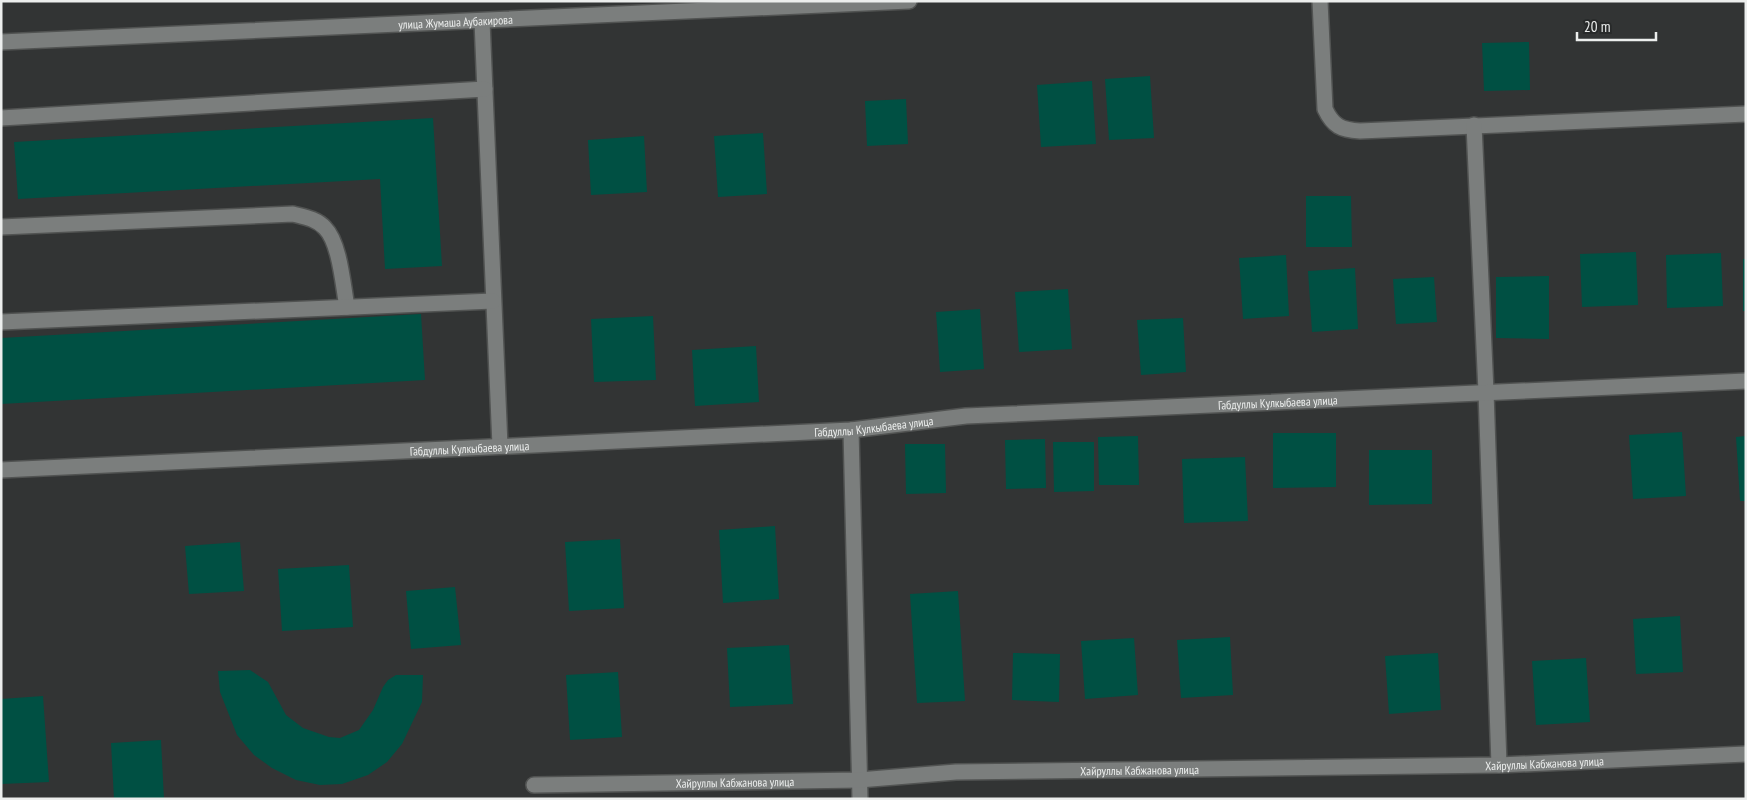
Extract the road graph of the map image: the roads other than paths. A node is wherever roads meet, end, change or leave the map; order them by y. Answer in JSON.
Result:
{"nodes":[{"id":1,"x":909,"y":1,"type":"edge"},
{"id":2,"x":1320,"y":1,"type":"edge"},
{"id":3,"x":482,"y":20,"type":"junction"},
{"id":4,"x":1,"y":42,"type":"edge"},
{"id":5,"x":485,"y":89,"type":"junction"},
{"id":6,"x":1746,"y":114,"type":"edge"},
{"id":7,"x":1,"y":118,"type":"edge"},
{"id":8,"x":1474,"y":125,"type":"junction"},
{"id":9,"x":1,"y":227,"type":"edge"},
{"id":10,"x":494,"y":301,"type":"junction"},
{"id":11,"x":347,"y":307,"type":"junction"},
{"id":12,"x":1,"y":322,"type":"edge"},
{"id":13,"x":1746,"y":381,"type":"edge"},
{"id":14,"x":1486,"y":392,"type":"junction"},
{"id":15,"x":851,"y":430,"type":"junction"},
{"id":16,"x":500,"y":446,"type":"junction"},
{"id":17,"x":1,"y":470,"type":"edge"},
{"id":18,"x":1746,"y":754,"type":"edge"},
{"id":19,"x":1499,"y":766,"type":"junction"},
{"id":20,"x":859,"y":780,"type":"junction"},
{"id":21,"x":534,"y":785,"type":"dead end"},
{"id":22,"x":860,"y":799,"type":"edge"}],
"edges":[{"from":1,"to":3,"type":"street","name":"улица Жумаша Аубакирова"},
{"from":2,"to":8,"type":"street"},
{"from":3,"to":4,"type":"street","name":"улица Жумаша Аубакирова"},
{"from":3,"to":5,"type":"street"},
{"from":5,"to":7,"type":"street"},
{"from":5,"to":10,"type":"street"},
{"from":6,"to":8,"type":"street"},
{"from":8,"to":14,"type":"street"},
{"from":9,"to":11,"type":"street"},
{"from":10,"to":11,"type":"street"},
{"from":10,"to":16,"type":"street"},
{"from":11,"to":12,"type":"street"},
{"from":13,"to":14,"type":"street","name":"Габдуллы Кулкыбаева улица"},
{"from":14,"to":15,"type":"street","name":"Габдуллы Кулкыбаева улица"},
{"from":14,"to":19,"type":"street"},
{"from":15,"to":16,"type":"street","name":"Габдуллы Кулкыбаева улица"},
{"from":15,"to":20,"type":"street"},
{"from":16,"to":17,"type":"street","name":"Габдуллы Кулкыбаева улица"},
{"from":18,"to":19,"type":"street","name":"Хайруллы Кабжанова улица"},
{"from":19,"to":20,"type":"street","name":"Хайруллы Кабжанова улица"},
{"from":20,"to":21,"type":"street","name":"Хайруллы Кабжанова улица"},
{"from":20,"to":22,"type":"street"}]}
